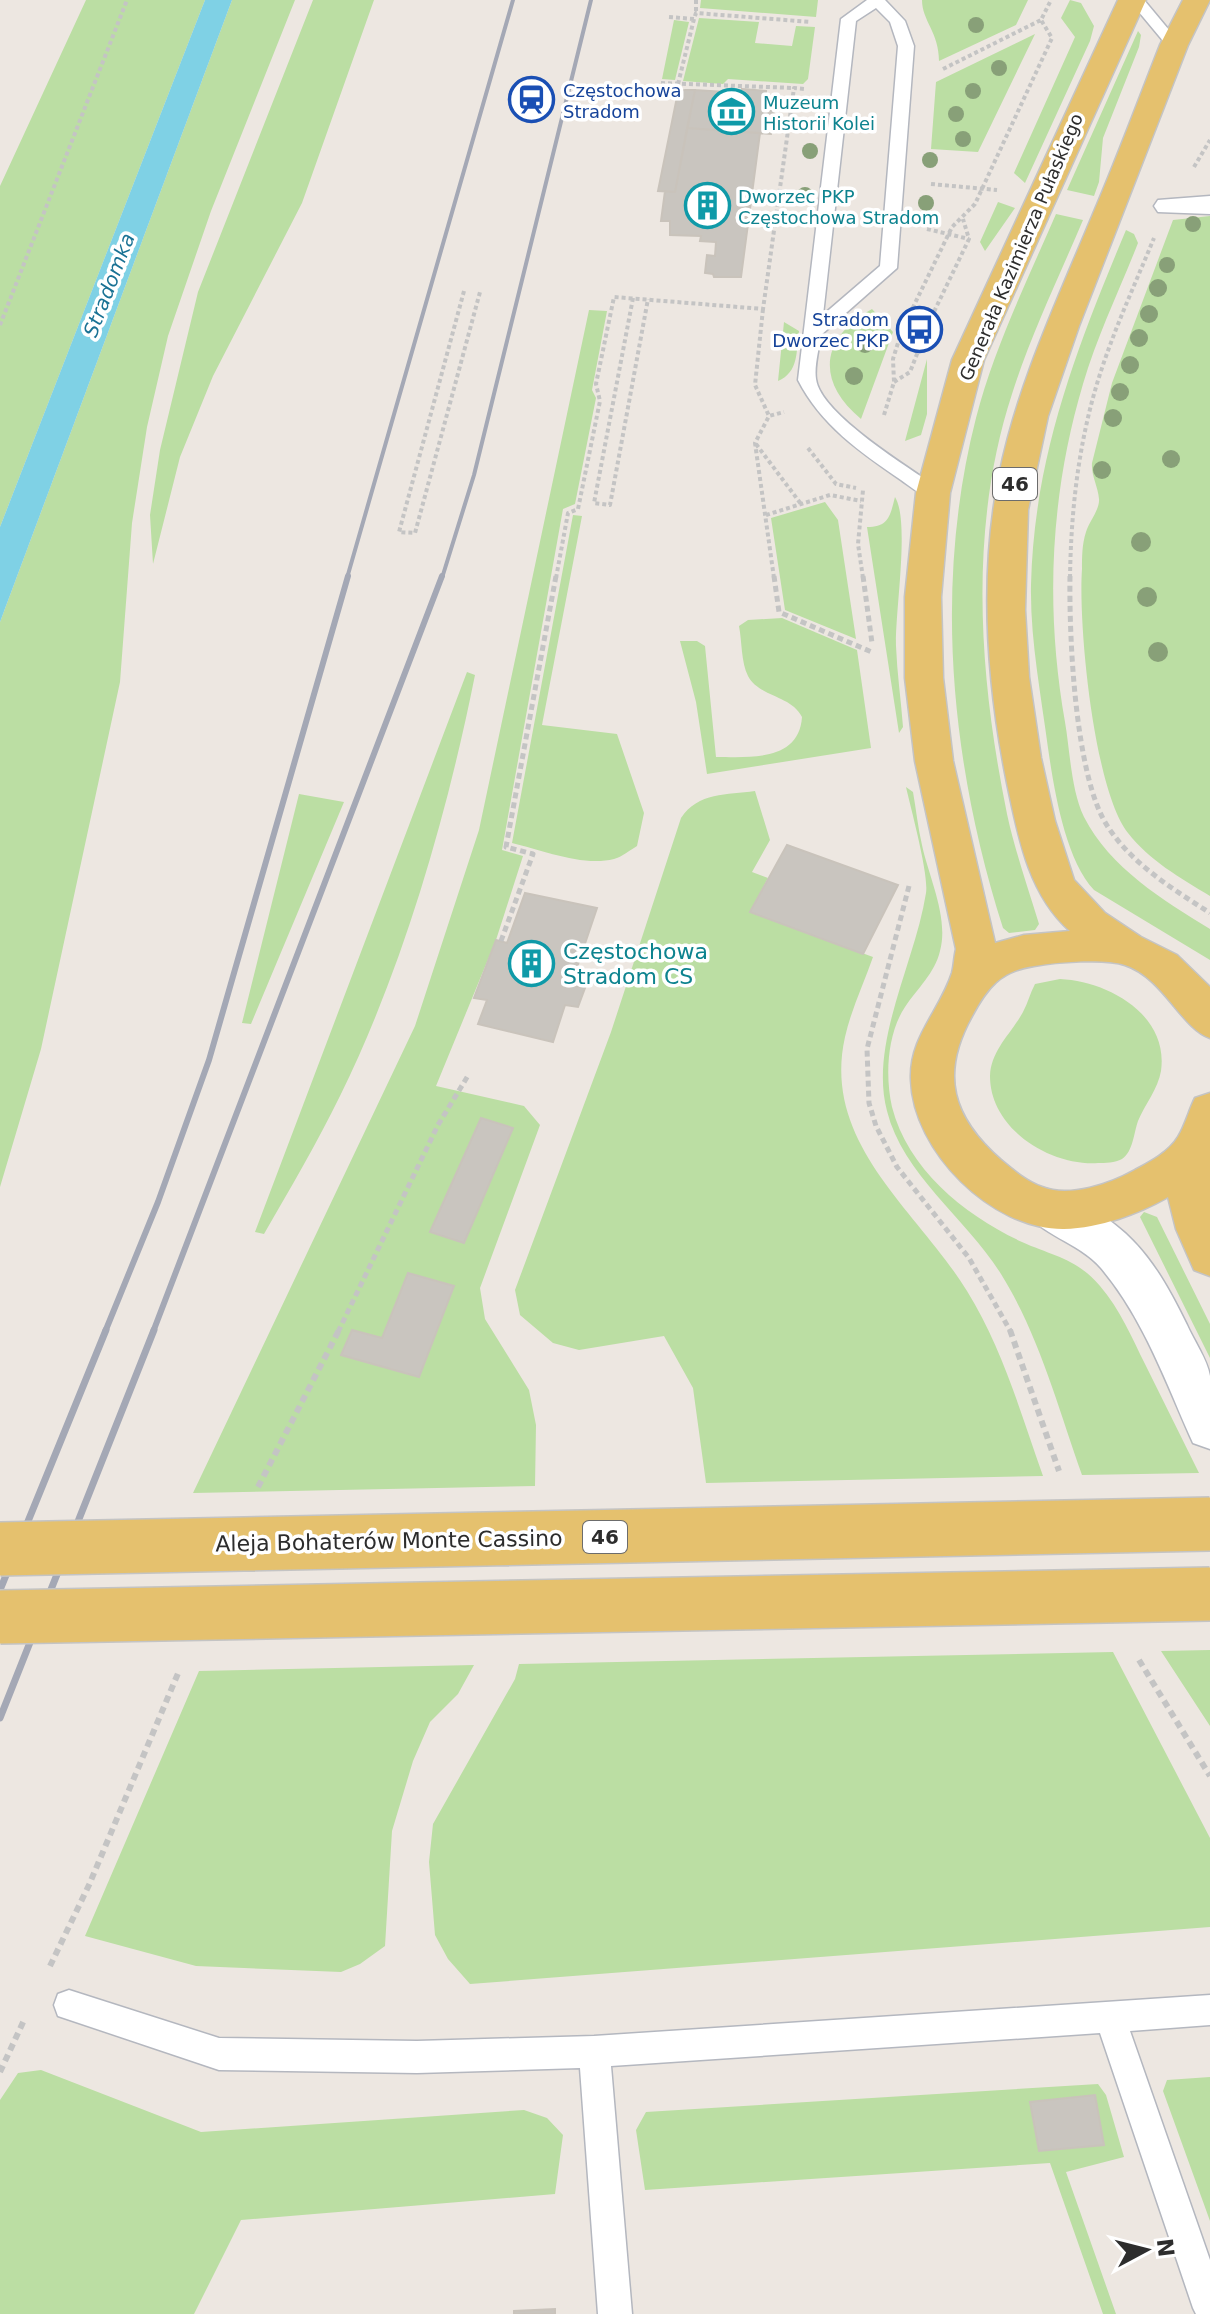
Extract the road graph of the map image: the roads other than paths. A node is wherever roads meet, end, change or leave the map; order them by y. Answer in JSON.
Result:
{"nodes":[{"id":1,"x":877,"y":0,"type":"edge"},
{"id":2,"x":1134,"y":0,"type":"edge"},
{"id":3,"x":1197,"y":0,"type":"edge"},
{"id":4,"x":1174,"y":45,"type":"junction"},
{"id":5,"x":1210,"y":205,"type":"edge"},
{"id":6,"x":1169,"y":206,"type":"road end"},
{"id":7,"x":812,"y":334,"type":"junction"},
{"id":8,"x":933,"y":493,"type":"junction"},
{"id":9,"x":1126,"y":948,"type":"junction"},
{"id":10,"x":972,"y":976,"type":"junction"},
{"id":11,"x":1204,"y":1002,"type":"edge"},
{"id":12,"x":1210,"y":1111,"type":"edge"},
{"id":13,"x":1192,"y":1154,"type":"junction"},
{"id":14,"x":1047,"y":1209,"type":"junction"},
{"id":15,"x":1210,"y":1256,"type":"edge"},
{"id":16,"x":1210,"y":1427,"type":"edge"},
{"id":17,"x":1210,"y":1524,"type":"edge"},
{"id":18,"x":0,"y":1549,"type":"edge"},
{"id":19,"x":1210,"y":1594,"type":"edge"},
{"id":20,"x":0,"y":1617,"type":"edge"},
{"id":21,"x":69,"y":2005,"type":"dead end"},
{"id":22,"x":1210,"y":2010,"type":"edge"},
{"id":23,"x":1110,"y":2017,"type":"junction"},
{"id":24,"x":594,"y":2052,"type":"junction"},
{"id":25,"x":1210,"y":2308,"type":"edge"},
{"id":26,"x":615,"y":2314,"type":"edge"}],
"edges":[{"from":1,"to":7,"type":"lane"},
{"from":1,"to":7,"type":"lane"},
{"from":2,"to":4,"type":"lane"},
{"from":2,"to":8,"type":"main road","name":"Generała Kazimierza Pułaskiego"},
{"from":3,"to":4,"type":"main road","number":"46"},
{"from":4,"to":9,"type":"main road","number":"46"},
{"from":5,"to":6,"type":"main road"},
{"from":7,"to":8,"type":"lane"},
{"from":8,"to":10,"type":"main road","name":"Generała Kazimierza Pułaskiego"},
{"from":9,"to":10,"type":"main road","number":"46"},
{"from":9,"to":11,"type":"main road","number":"46"},
{"from":10,"to":14,"type":"main road"},
{"from":12,"to":13,"type":"main road"},
{"from":13,"to":14,"type":"main road"},
{"from":13,"to":15,"type":"main road"},
{"from":14,"to":16,"type":"main road"},
{"from":17,"to":18,"type":"main road","name":"Aleja Bohaterów Monte Cassino","number":"46","bridge":true},
{"from":19,"to":20,"type":"main road","bridge":true},
{"from":21,"to":24,"type":"lane"},
{"from":22,"to":23,"type":"lane"},
{"from":23,"to":24,"type":"lane"},
{"from":23,"to":25,"type":"lane"},
{"from":24,"to":26,"type":"lane"}]}
